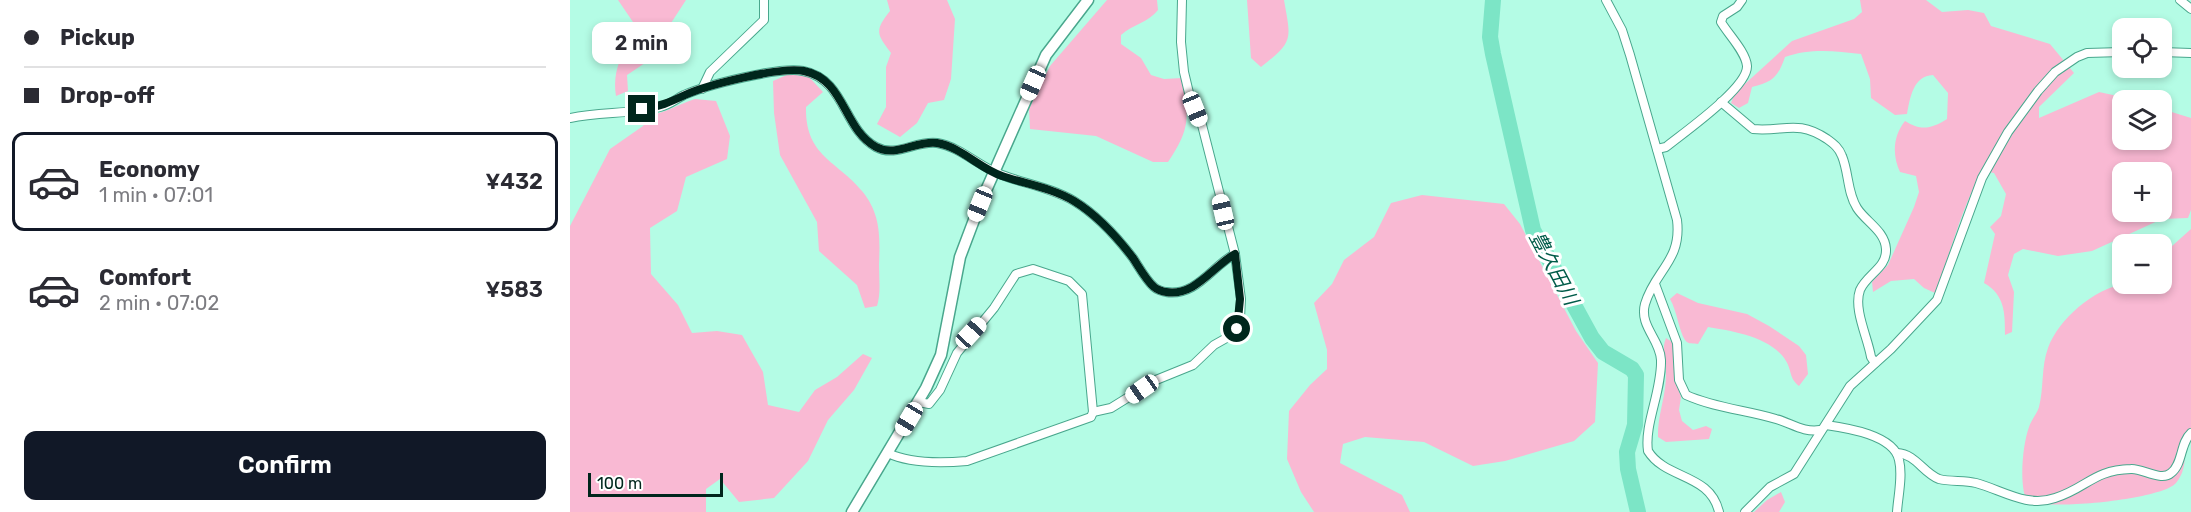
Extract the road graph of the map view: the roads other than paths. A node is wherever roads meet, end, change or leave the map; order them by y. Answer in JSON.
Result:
{"nodes":[{"id":1,"x":764,"y":0,"type":"edge"},
{"id":2,"x":1088,"y":0,"type":"edge"},
{"id":3,"x":1182,"y":0,"type":"edge"},
{"id":4,"x":1606,"y":0,"type":"edge"},
{"id":5,"x":1742,"y":0,"type":"edge"},
{"id":6,"x":2180,"y":0,"type":"edge"},
{"id":7,"x":2191,"y":9,"type":"edge"},
{"id":8,"x":2112,"y":52,"type":"edge"},
{"id":9,"x":2172,"y":52,"type":"edge"},
{"id":10,"x":2191,"y":52,"type":"edge"},
{"id":11,"x":702,"y":89,"type":"junction"},
{"id":12,"x":1721,"y":102,"type":"junction"},
{"id":13,"x":570,"y":118,"type":"edge"},
{"id":14,"x":1657,"y":149,"type":"junction"},
{"id":15,"x":993,"y":172,"type":"junction"},
{"id":16,"x":1235,"y":254,"type":"junction"},
{"id":17,"x":1655,"y":284,"type":"junction"},
{"id":18,"x":1875,"y":363,"type":"junction"},
{"id":19,"x":919,"y":402,"type":"junction"},
{"id":20,"x":1093,"y":412,"type":"junction"},
{"id":21,"x":1823,"y":428,"type":"junction"},
{"id":22,"x":2191,"y":433,"type":"edge"},
{"id":23,"x":888,"y":453,"type":"junction"},
{"id":24,"x":1897,"y":453,"type":"junction"},
{"id":25,"x":852,"y":512,"type":"edge"},
{"id":26,"x":1719,"y":512,"type":"edge"},
{"id":27,"x":1745,"y":512,"type":"edge"},
{"id":28,"x":1898,"y":512,"type":"edge"}],
"edges":[{"from":1,"to":11,"type":"street"},
{"from":2,"to":15,"type":"main road"},
{"from":3,"to":16,"type":"street"},
{"from":4,"to":14,"type":"street"},
{"from":5,"to":12,"type":"street"},
{"from":6,"to":7,"type":"street"},
{"from":8,"to":18,"type":"street"},
{"from":9,"to":10,"type":"street"},
{"from":11,"to":13,"type":"street"},
{"from":11,"to":15,"type":"street"},
{"from":12,"to":14,"type":"street"},
{"from":12,"to":18,"type":"street"},
{"from":14,"to":17,"type":"street"},
{"from":15,"to":16,"type":"street"},
{"from":15,"to":19,"type":"main road"},
{"from":16,"to":20,"type":"street"},
{"from":17,"to":21,"type":"street"},
{"from":17,"to":26,"type":"street"},
{"from":18,"to":21,"type":"street"},
{"from":19,"to":20,"type":"street"},
{"from":19,"to":23,"type":"main road"},
{"from":20,"to":23,"type":"street"},
{"from":21,"to":24,"type":"street"},
{"from":21,"to":27,"type":"street"},
{"from":22,"to":24,"type":"street"},
{"from":23,"to":25,"type":"main road"},
{"from":24,"to":28,"type":"street"}]}
